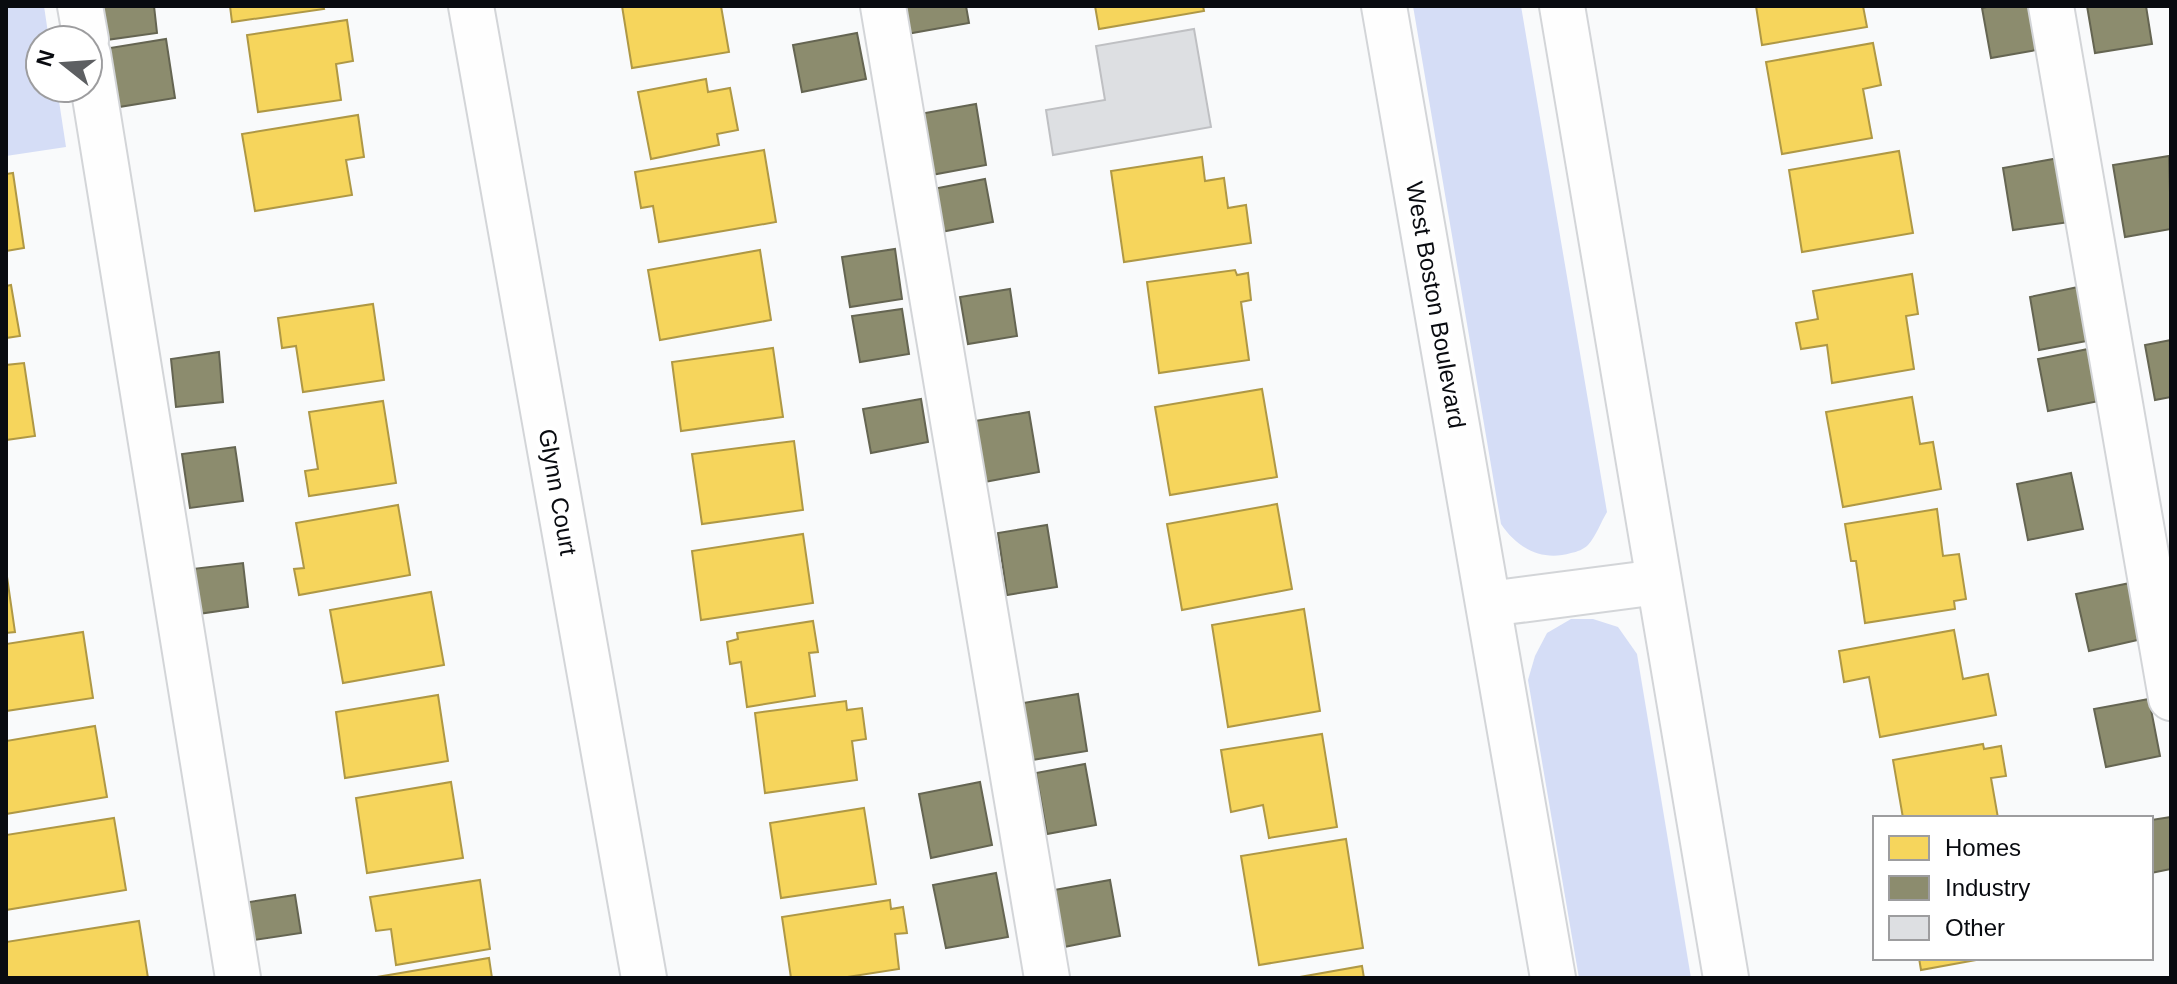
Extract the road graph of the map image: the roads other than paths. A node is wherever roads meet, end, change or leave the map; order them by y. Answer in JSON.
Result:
{"nodes":[{"id":1,"x":471,"y":6,"type":"edge"},
{"id":2,"x":883,"y":6,"type":"edge"},
{"id":3,"x":1384,"y":6,"type":"edge"},
{"id":4,"x":1562,"y":6,"type":"edge"},
{"id":5,"x":2051,"y":6,"type":"edge"},
{"id":6,"x":96,"y":104,"type":"edge"},
{"id":7,"x":1658,"y":582,"type":"junction"},
{"id":8,"x":1489,"y":604,"type":"junction"},
{"id":9,"x":2171,"y":698,"type":"edge"},
{"id":10,"x":238,"y":978,"type":"edge"},
{"id":11,"x":644,"y":978,"type":"edge"},
{"id":12,"x":1047,"y":978,"type":"edge"},
{"id":13,"x":1553,"y":978,"type":"edge"},
{"id":14,"x":1726,"y":978,"type":"edge"}],
"edges":[{"from":1,"to":11,"type":"street","name":"Glynn Court"},
{"from":2,"to":12,"type":"street"},
{"from":3,"to":8,"type":"street","name":"West Boston Boulevard"},
{"from":4,"to":7,"type":"street"},
{"from":5,"to":9,"type":"street"},
{"from":6,"to":10,"type":"street"},
{"from":7,"to":8,"type":"street"},
{"from":7,"to":14,"type":"street"},
{"from":8,"to":13,"type":"street","name":"West Boston Boulevard"}]}
